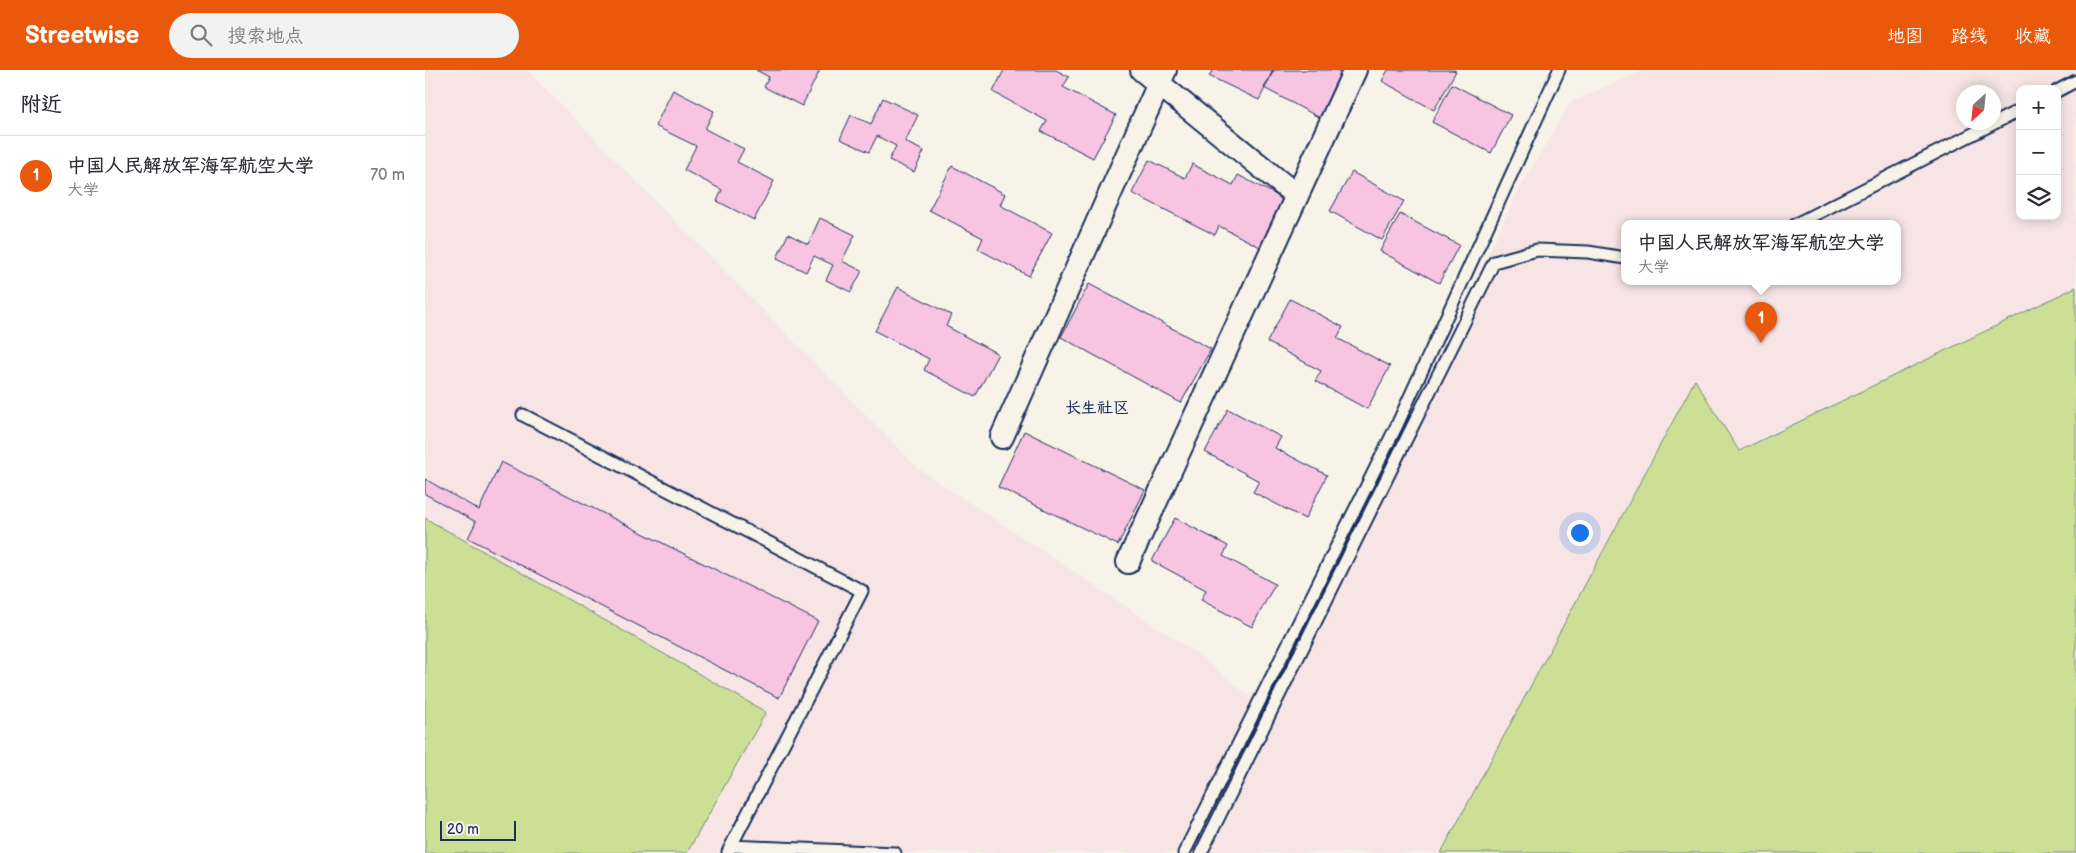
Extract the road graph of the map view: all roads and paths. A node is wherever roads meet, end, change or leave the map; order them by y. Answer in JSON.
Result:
{"nodes":[{"id":1,"x":1355,"y":70,"type":"edge"},
{"id":2,"x":1559,"y":70,"type":"edge"},
{"id":3,"x":1155,"y":75,"type":"edge"},
{"id":4,"x":2076,"y":81,"type":"edge"},
{"id":5,"x":2061,"y":88,"type":"edge"},
{"id":6,"x":2016,"y":112,"type":"edge"},
{"id":7,"x":1297,"y":196,"type":"junction"},
{"id":8,"x":1804,"y":220,"type":"edge"},
{"id":9,"x":1621,"y":257,"type":"edge"},
{"id":10,"x":523,"y":415,"type":"dead end"},
{"id":11,"x":1002,"y":437,"type":"dead end"},
{"id":12,"x":1127,"y":562,"type":"dead end"},
{"id":13,"x":730,"y":850,"type":"edge"},
{"id":14,"x":895,"y":853,"type":"edge"},
{"id":15,"x":1184,"y":853,"type":"edge"},
{"id":16,"x":1201,"y":853,"type":"edge"}],
"edges":[{"from":1,"to":7,"type":"street"},
{"from":2,"to":15,"type":"lane"},
{"from":3,"to":7,"type":"street"},
{"from":3,"to":11,"type":"street"},
{"from":4,"to":5,"type":"lane"},
{"from":6,"to":8,"type":"lane"},
{"from":7,"to":12,"type":"street"},
{"from":9,"to":16,"type":"lane"},
{"from":10,"to":13,"type":"lane"},
{"from":13,"to":14,"type":"lane"}]}
